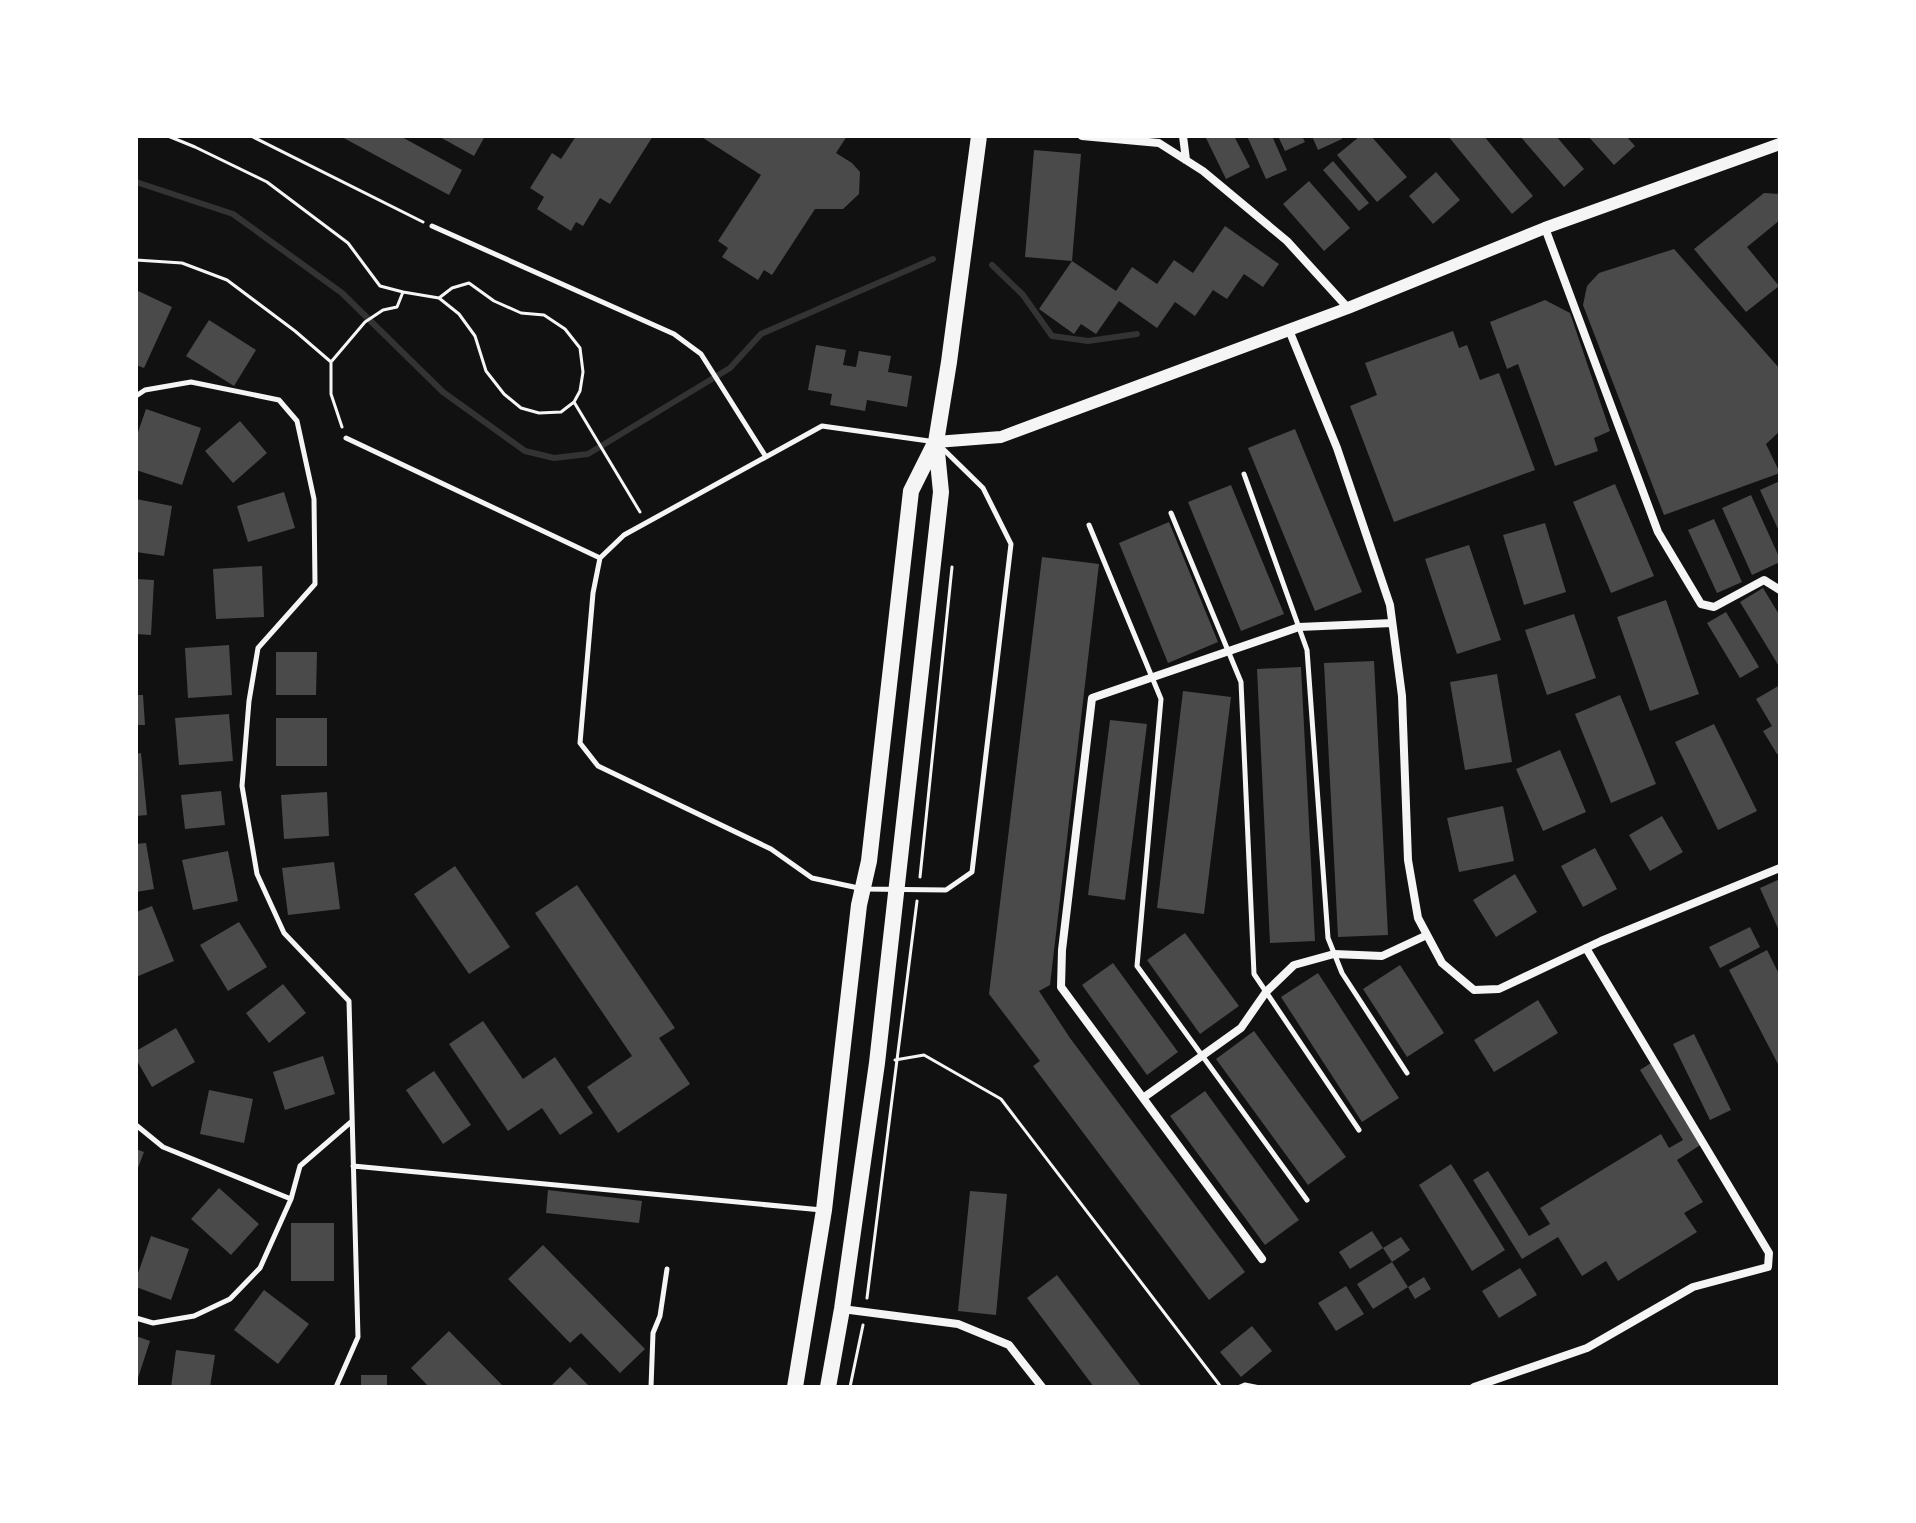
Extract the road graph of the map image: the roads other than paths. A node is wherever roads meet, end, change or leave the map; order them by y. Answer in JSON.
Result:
{"nodes":[{"id":1,"x":979,"y":136,"type":"edge"},
{"id":2,"x":1082,"y":136,"type":"edge"},
{"id":3,"x":1183,"y":136,"type":"edge"},
{"id":4,"x":1780,"y":144,"type":"edge"},
{"id":5,"x":1186,"y":160,"type":"junction"},
{"id":6,"x":432,"y":226,"type":"road end"},
{"id":7,"x":1545,"y":228,"type":"junction"},
{"id":8,"x":1348,"y":308,"type":"junction"},
{"id":9,"x":1289,"y":330,"type":"junction"},
{"id":10,"x":136,"y":396,"type":"edge"},
{"id":11,"x":346,"y":438,"type":"road end"},
{"id":12,"x":936,"y":442,"type":"junction"},
{"id":13,"x":766,"y":457,"type":"junction"},
{"id":14,"x":1244,"y":474,"type":"dead end"},
{"id":15,"x":1171,"y":513,"type":"dead end"},
{"id":16,"x":1089,"y":525,"type":"dead end"},
{"id":17,"x":600,"y":558,"type":"junction"},
{"id":18,"x":1780,"y":590,"type":"edge"},
{"id":19,"x":1392,"y":623,"type":"junction"},
{"id":20,"x":1299,"y":627,"type":"junction"},
{"id":21,"x":1228,"y":651,"type":"junction"},
{"id":22,"x":1152,"y":677,"type":"junction"},
{"id":23,"x":1780,"y":868,"type":"edge"},
{"id":24,"x":863,"y":889,"type":"junction"},
{"id":25,"x":896,"y":891,"type":"junction"},
{"id":26,"x":1427,"y":935,"type":"junction"},
{"id":27,"x":1586,"y":948,"type":"junction"},
{"id":28,"x":1334,"y":954,"type":"junction"},
{"id":29,"x":1266,"y":992,"type":"junction"},
{"id":30,"x":1202,"y":1056,"type":"junction"},
{"id":31,"x":1407,"y":1073,"type":"dead end"},
{"id":32,"x":1143,"y":1098,"type":"junction"},
{"id":33,"x":352,"y":1121,"type":"junction"},
{"id":34,"x":136,"y":1125,"type":"edge"},
{"id":35,"x":1359,"y":1130,"type":"dead end"},
{"id":36,"x":353,"y":1166,"type":"junction"},
{"id":37,"x":291,"y":1199,"type":"junction"},
{"id":38,"x":1307,"y":1200,"type":"dead end"},
{"id":39,"x":824,"y":1210,"type":"junction"},
{"id":40,"x":1262,"y":1259,"type":"dead end"},
{"id":41,"x":667,"y":1269,"type":"dead end"},
{"id":42,"x":842,"y":1309,"type":"junction"},
{"id":43,"x":136,"y":1318,"type":"edge"},
{"id":44,"x":336,"y":1387,"type":"edge"},
{"id":45,"x":651,"y":1387,"type":"edge"},
{"id":46,"x":795,"y":1387,"type":"edge"},
{"id":47,"x":828,"y":1387,"type":"edge"},
{"id":48,"x":1042,"y":1387,"type":"edge"},
{"id":49,"x":1474,"y":1387,"type":"edge"}],
"edges":[{"from":1,"to":12,"type":"highway"},
{"from":2,"to":5,"type":"street"},
{"from":3,"to":5,"type":"street"},
{"from":4,"to":7,"type":"street"},
{"from":5,"to":8,"type":"street"},
{"from":6,"to":13,"type":"lane"},
{"from":7,"to":8,"type":"street"},
{"from":7,"to":18,"type":"street"},
{"from":8,"to":9,"type":"street"},
{"from":9,"to":12,"type":"street"},
{"from":9,"to":19,"type":"street"},
{"from":10,"to":33,"type":"lane"},
{"from":11,"to":17,"type":"lane"},
{"from":12,"to":13,"type":"lane"},
{"from":12,"to":24,"type":"highway"},
{"from":12,"to":25,"type":"highway"},
{"from":12,"to":25,"type":"lane"},
{"from":13,"to":17,"type":"lane"},
{"from":14,"to":20,"type":"lane"},
{"from":15,"to":21,"type":"lane"},
{"from":16,"to":22,"type":"lane"},
{"from":17,"to":24,"type":"lane"},
{"from":19,"to":20,"type":"street"},
{"from":19,"to":26,"type":"street"},
{"from":20,"to":21,"type":"street"},
{"from":20,"to":28,"type":"lane"},
{"from":21,"to":22,"type":"street"},
{"from":21,"to":29,"type":"lane"},
{"from":22,"to":30,"type":"lane"},
{"from":22,"to":32,"type":"street"},
{"from":23,"to":27,"type":"street"},
{"from":24,"to":25,"type":"lane"},
{"from":24,"to":39,"type":"highway"},
{"from":25,"to":42,"type":"highway"},
{"from":26,"to":27,"type":"street"},
{"from":26,"to":28,"type":"street"},
{"from":27,"to":49,"type":"street"},
{"from":28,"to":29,"type":"street"},
{"from":28,"to":31,"type":"lane"},
{"from":29,"to":30,"type":"street"},
{"from":29,"to":35,"type":"lane"},
{"from":30,"to":32,"type":"street"},
{"from":30,"to":38,"type":"lane"},
{"from":32,"to":40,"type":"street"},
{"from":33,"to":36,"type":"lane"},
{"from":33,"to":37,"type":"lane"},
{"from":34,"to":37,"type":"lane"},
{"from":36,"to":39,"type":"lane"},
{"from":36,"to":44,"type":"lane"},
{"from":37,"to":43,"type":"lane"},
{"from":39,"to":46,"type":"highway"},
{"from":41,"to":45,"type":"lane"},
{"from":42,"to":47,"type":"highway"},
{"from":42,"to":48,"type":"street"}]}
